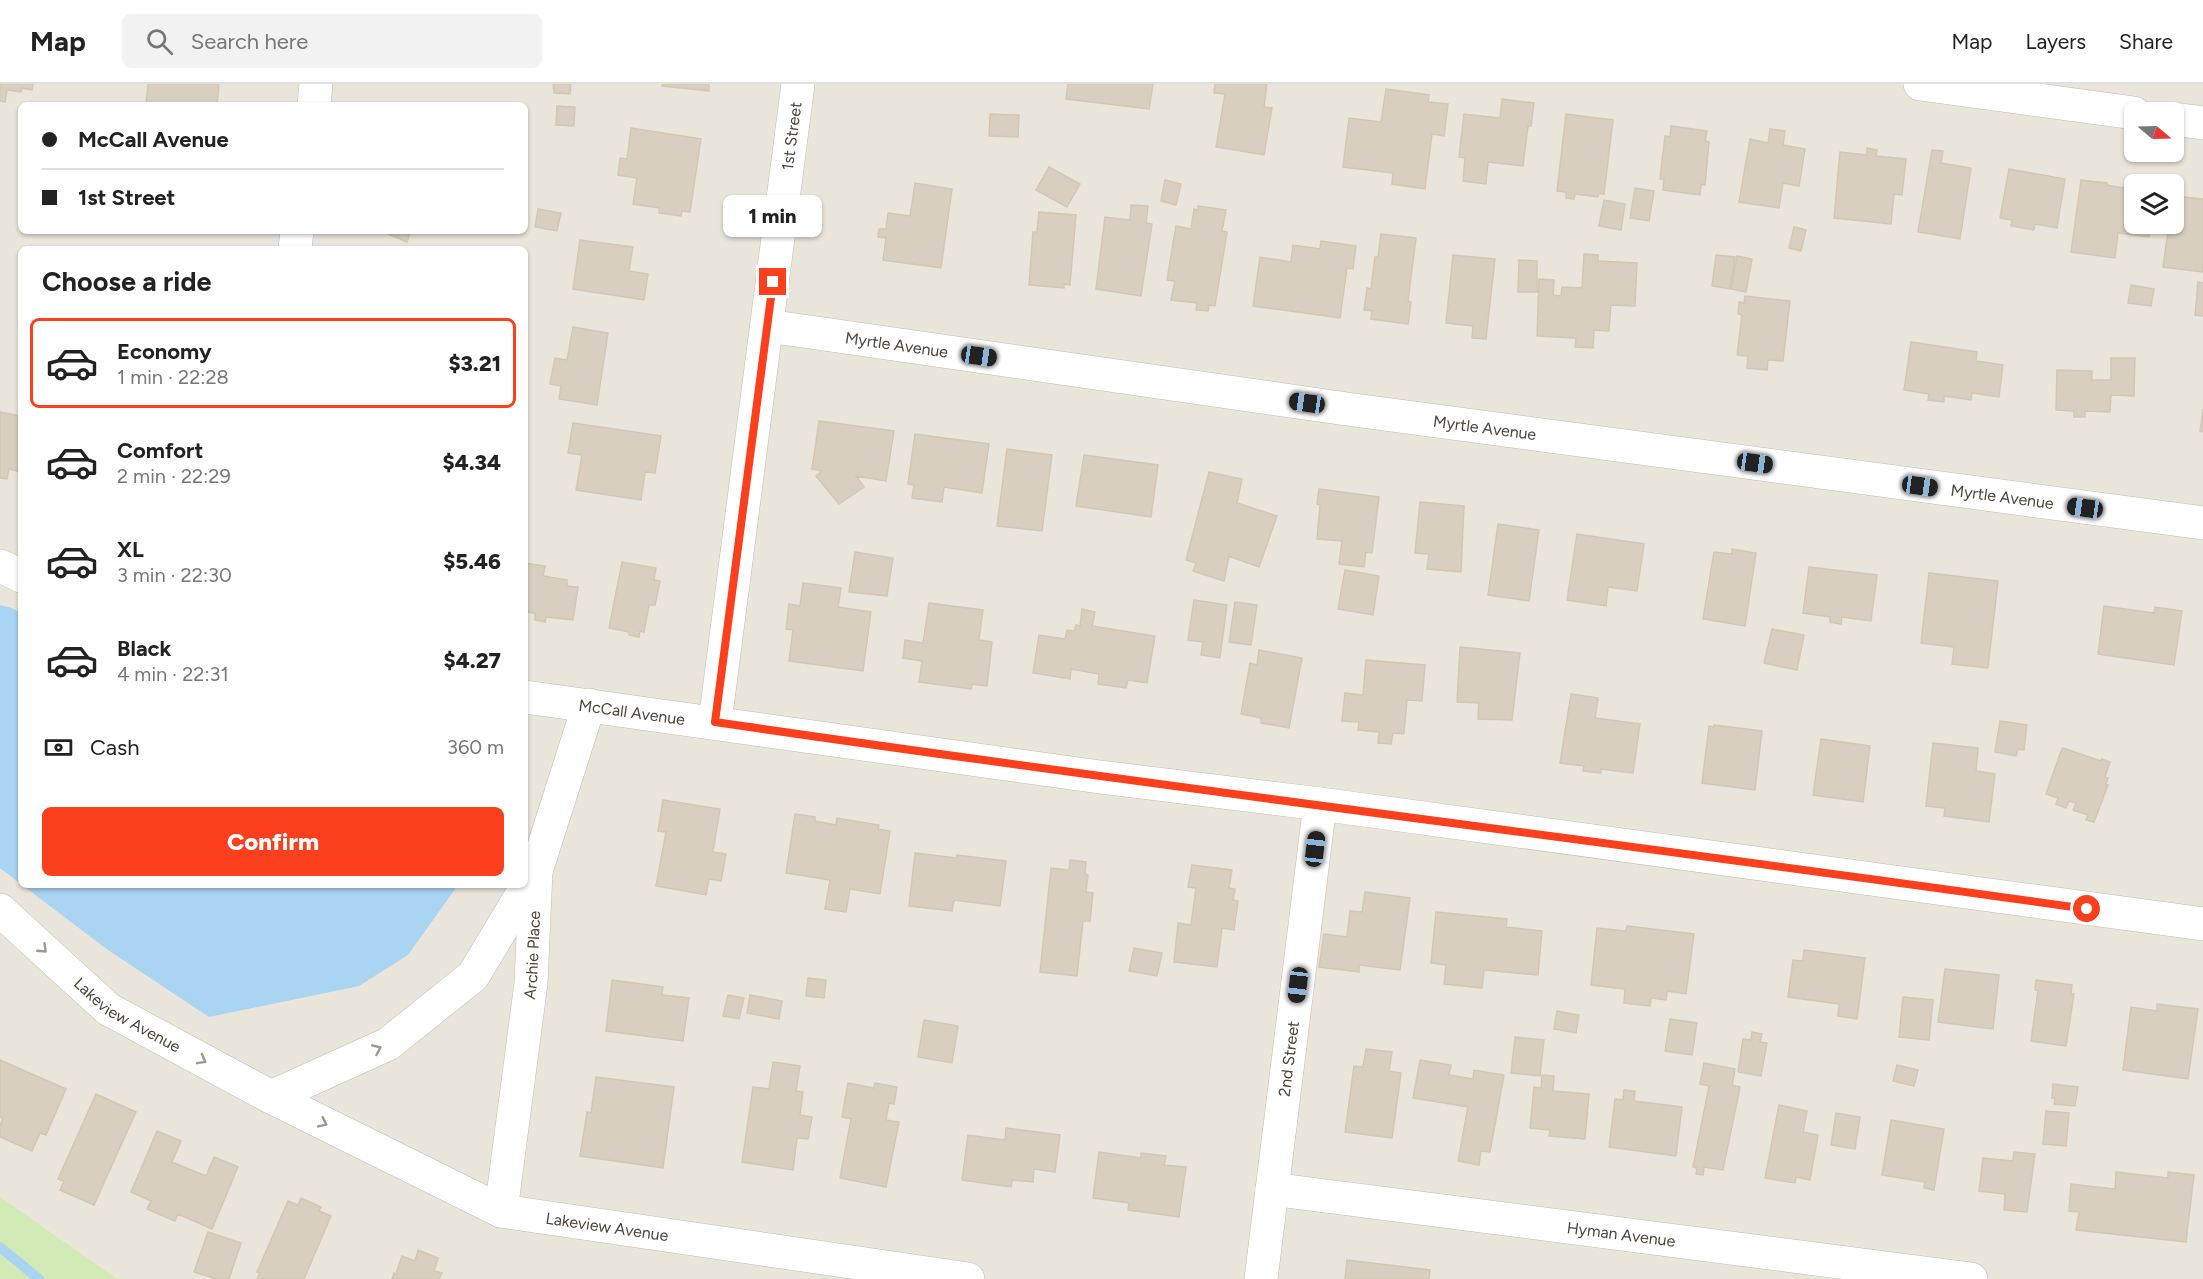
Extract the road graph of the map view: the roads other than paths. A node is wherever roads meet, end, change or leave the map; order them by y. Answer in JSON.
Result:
{"nodes":[{"id":1,"x":316,"y":84,"type":"edge"},
{"id":2,"x":798,"y":84,"type":"edge"},
{"id":3,"x":1920,"y":84,"type":"edge"},
{"id":4,"x":314,"y":102,"type":"edge"},
{"id":5,"x":2124,"y":112,"type":"edge"},
{"id":6,"x":2184,"y":120,"type":"edge"},
{"id":7,"x":2203,"y":123,"type":"edge"},
{"id":8,"x":768,"y":326,"type":"junction"},
{"id":9,"x":2203,"y":524,"type":"edge"},
{"id":10,"x":0,"y":566,"type":"edge"},
{"id":11,"x":18,"y":575,"type":"edge"},
{"id":12,"x":528,"y":697,"type":"edge"},
{"id":13,"x":589,"y":705,"type":"junction"},
{"id":14,"x":715,"y":722,"type":"junction"},
{"id":15,"x":1320,"y":804,"type":"junction"},
{"id":16,"x":536,"y":871,"type":"junction"},
{"id":17,"x":528,"y":884,"type":"edge"},
{"id":18,"x":526,"y":888,"type":"edge"},
{"id":19,"x":0,"y":910,"type":"edge"},
{"id":20,"x":2203,"y":924,"type":"edge"},
{"id":21,"x":271,"y":1097,"type":"junction"},
{"id":22,"x":1272,"y":1189,"type":"junction"},
{"id":23,"x":501,"y":1211,"type":"junction"},
{"id":24,"x":968,"y":1279,"type":"edge"},
{"id":25,"x":1261,"y":1279,"type":"edge"},
{"id":26,"x":1971,"y":1279,"type":"edge"}],
"edges":[{"from":1,"to":4,"type":"street"},
{"from":2,"to":8,"type":"street","name":"1st Street"},
{"from":3,"to":5,"type":"street"},
{"from":6,"to":7,"type":"street"},
{"from":8,"to":9,"type":"street","name":"Myrtle Avenue"},
{"from":8,"to":14,"type":"street","name":"1st Street"},
{"from":10,"to":11,"type":"street"},
{"from":12,"to":13,"type":"street","name":"McCall Avenue"},
{"from":13,"to":14,"type":"street","name":"McCall Avenue"},
{"from":13,"to":16,"type":"street","name":"Archie Place"},
{"from":14,"to":15,"type":"street","name":"McCall Avenue"},
{"from":15,"to":20,"type":"street","name":"McCall Avenue"},
{"from":15,"to":22,"type":"street","name":"2nd Street"},
{"from":17,"to":16,"type":"street","one_way":true},
{"from":16,"to":23,"type":"street","name":"Archie Place"},
{"from":21,"to":18,"type":"street","one_way":true},
{"from":19,"to":21,"type":"street","name":"Lakeview Avenue","one_way":true},
{"from":21,"to":23,"type":"street","name":"Lakeview Avenue","one_way":true},
{"from":22,"to":25,"type":"street","name":"2nd Street"},
{"from":22,"to":26,"type":"street","name":"Hyman Avenue"},
{"from":23,"to":24,"type":"street","name":"Lakeview Avenue"}]}
